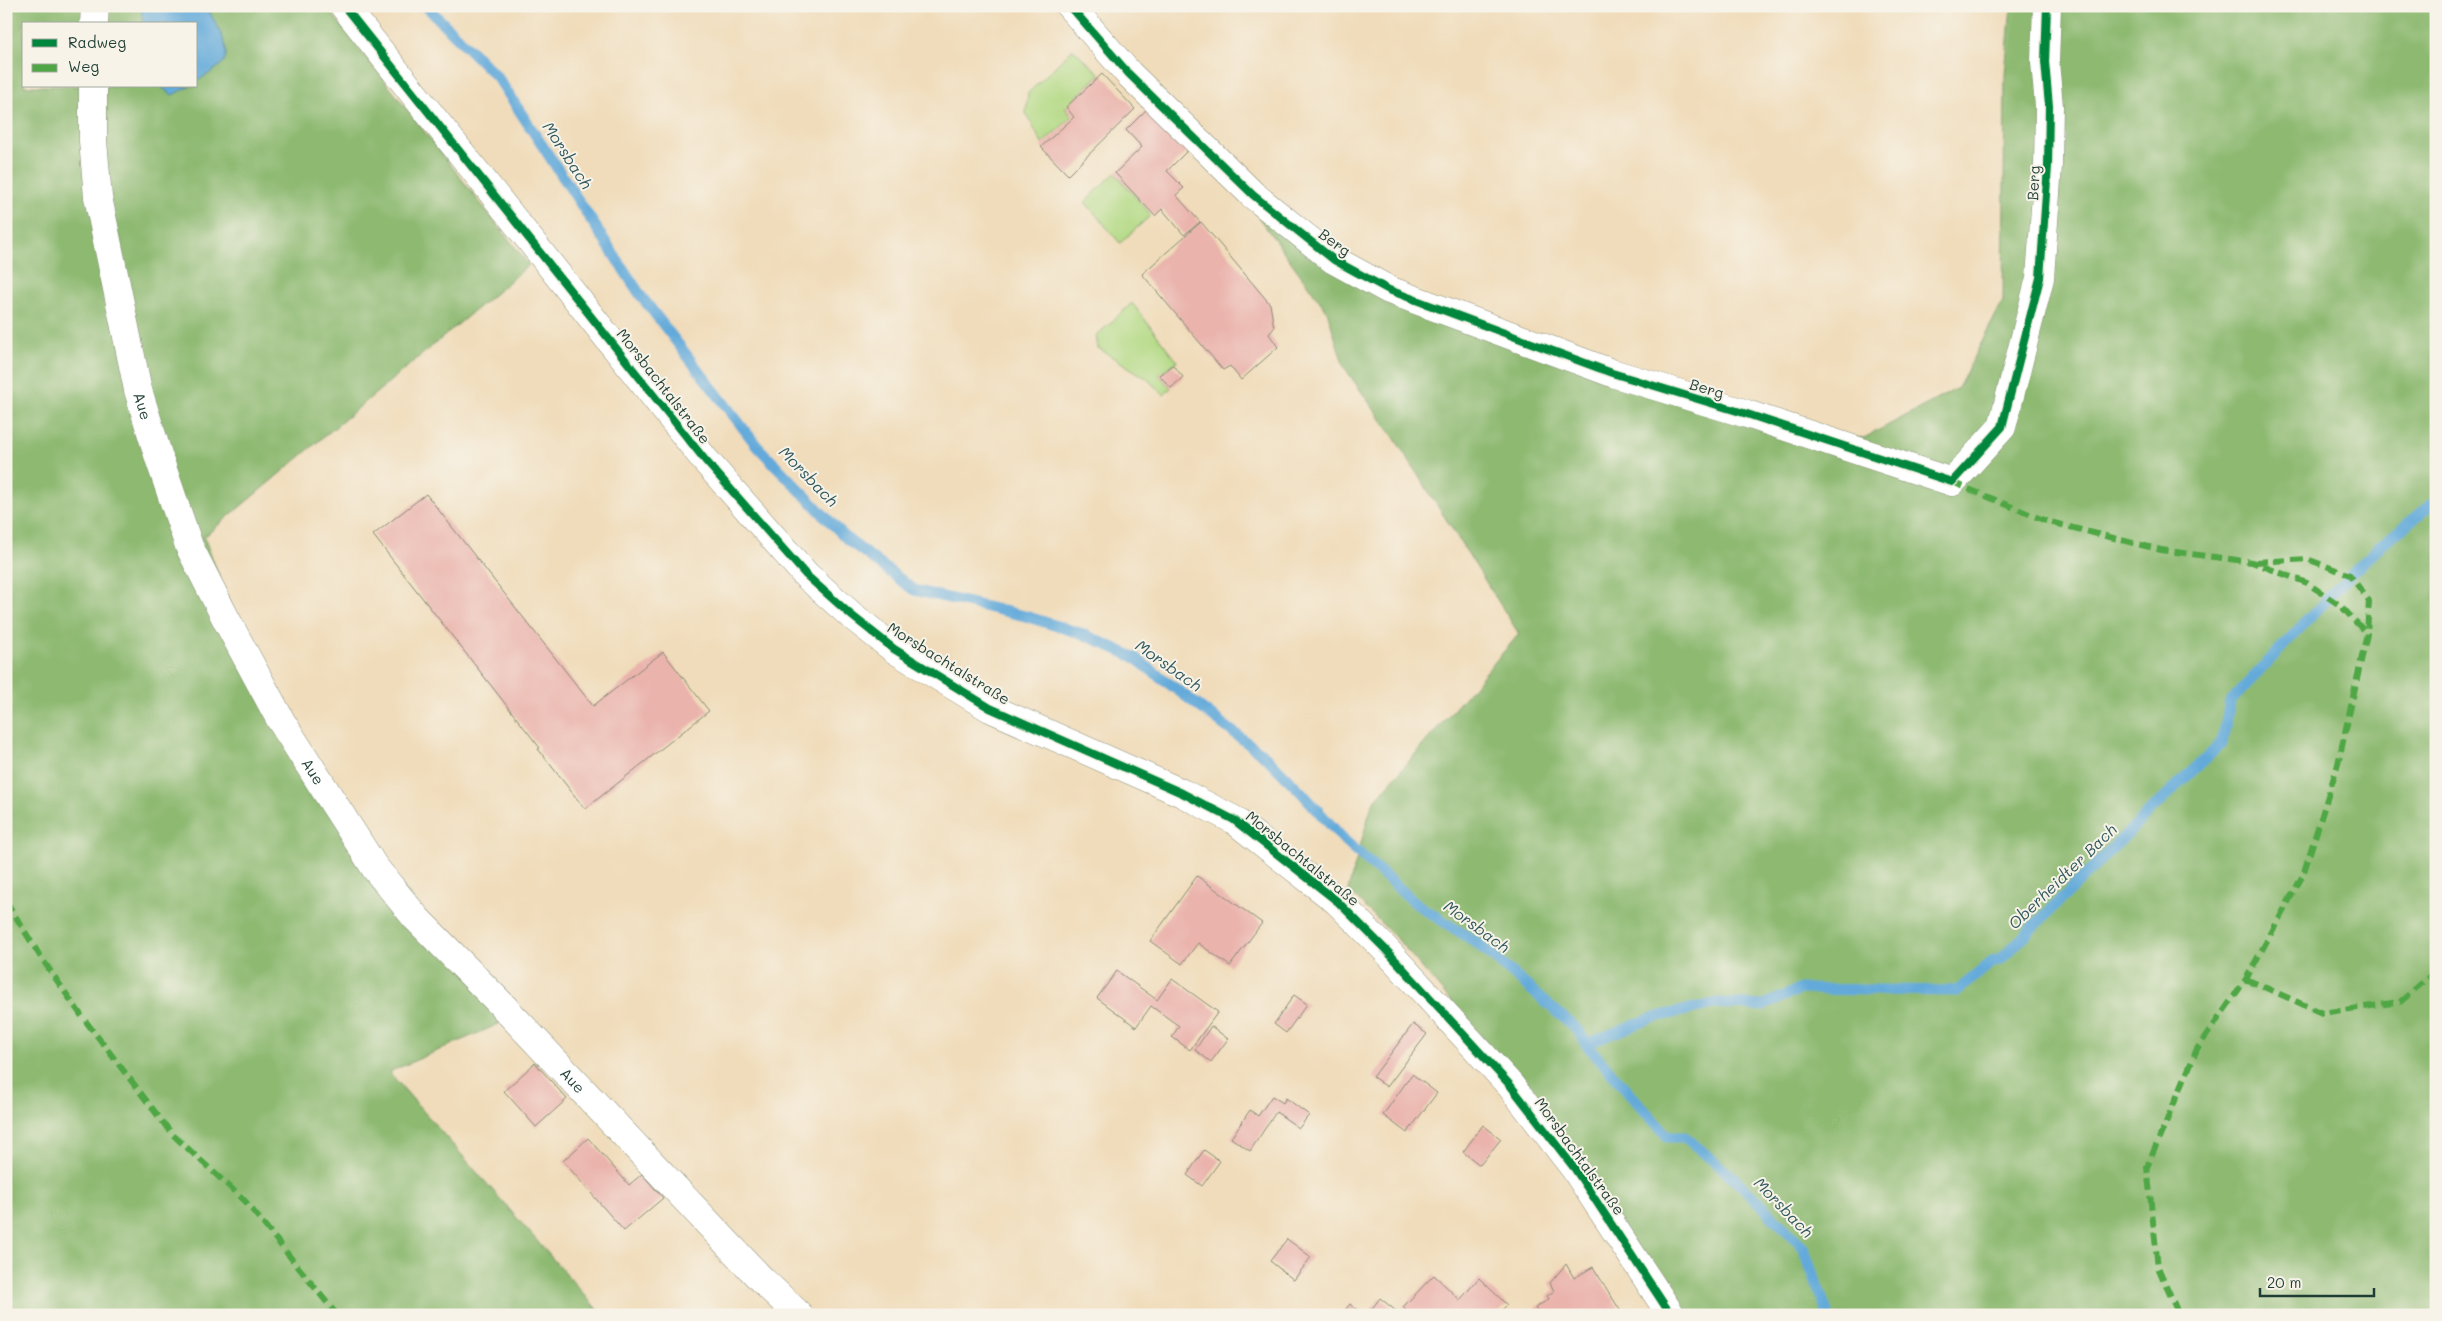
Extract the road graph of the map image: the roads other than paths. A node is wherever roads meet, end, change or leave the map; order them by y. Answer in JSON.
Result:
{"nodes":[{"id":1,"x":95,"y":6,"type":"edge"},
{"id":2,"x":344,"y":6,"type":"edge"},
{"id":3,"x":1070,"y":6,"type":"edge"},
{"id":4,"x":2047,"y":6,"type":"edge"},
{"id":5,"x":94,"y":22,"type":"edge"},
{"id":6,"x":93,"y":88,"type":"edge"},
{"id":7,"x":799,"y":1315,"type":"edge"},
{"id":8,"x":1671,"y":1315,"type":"edge"}],
"edges":[{"from":1,"to":5,"type":"street"},
{"from":2,"to":8,"type":"street","name":"Morsbachtalstraße"},
{"from":3,"to":4,"type":"street","name":"Berg"},
{"from":6,"to":7,"type":"street","name":"Aue"}]}
